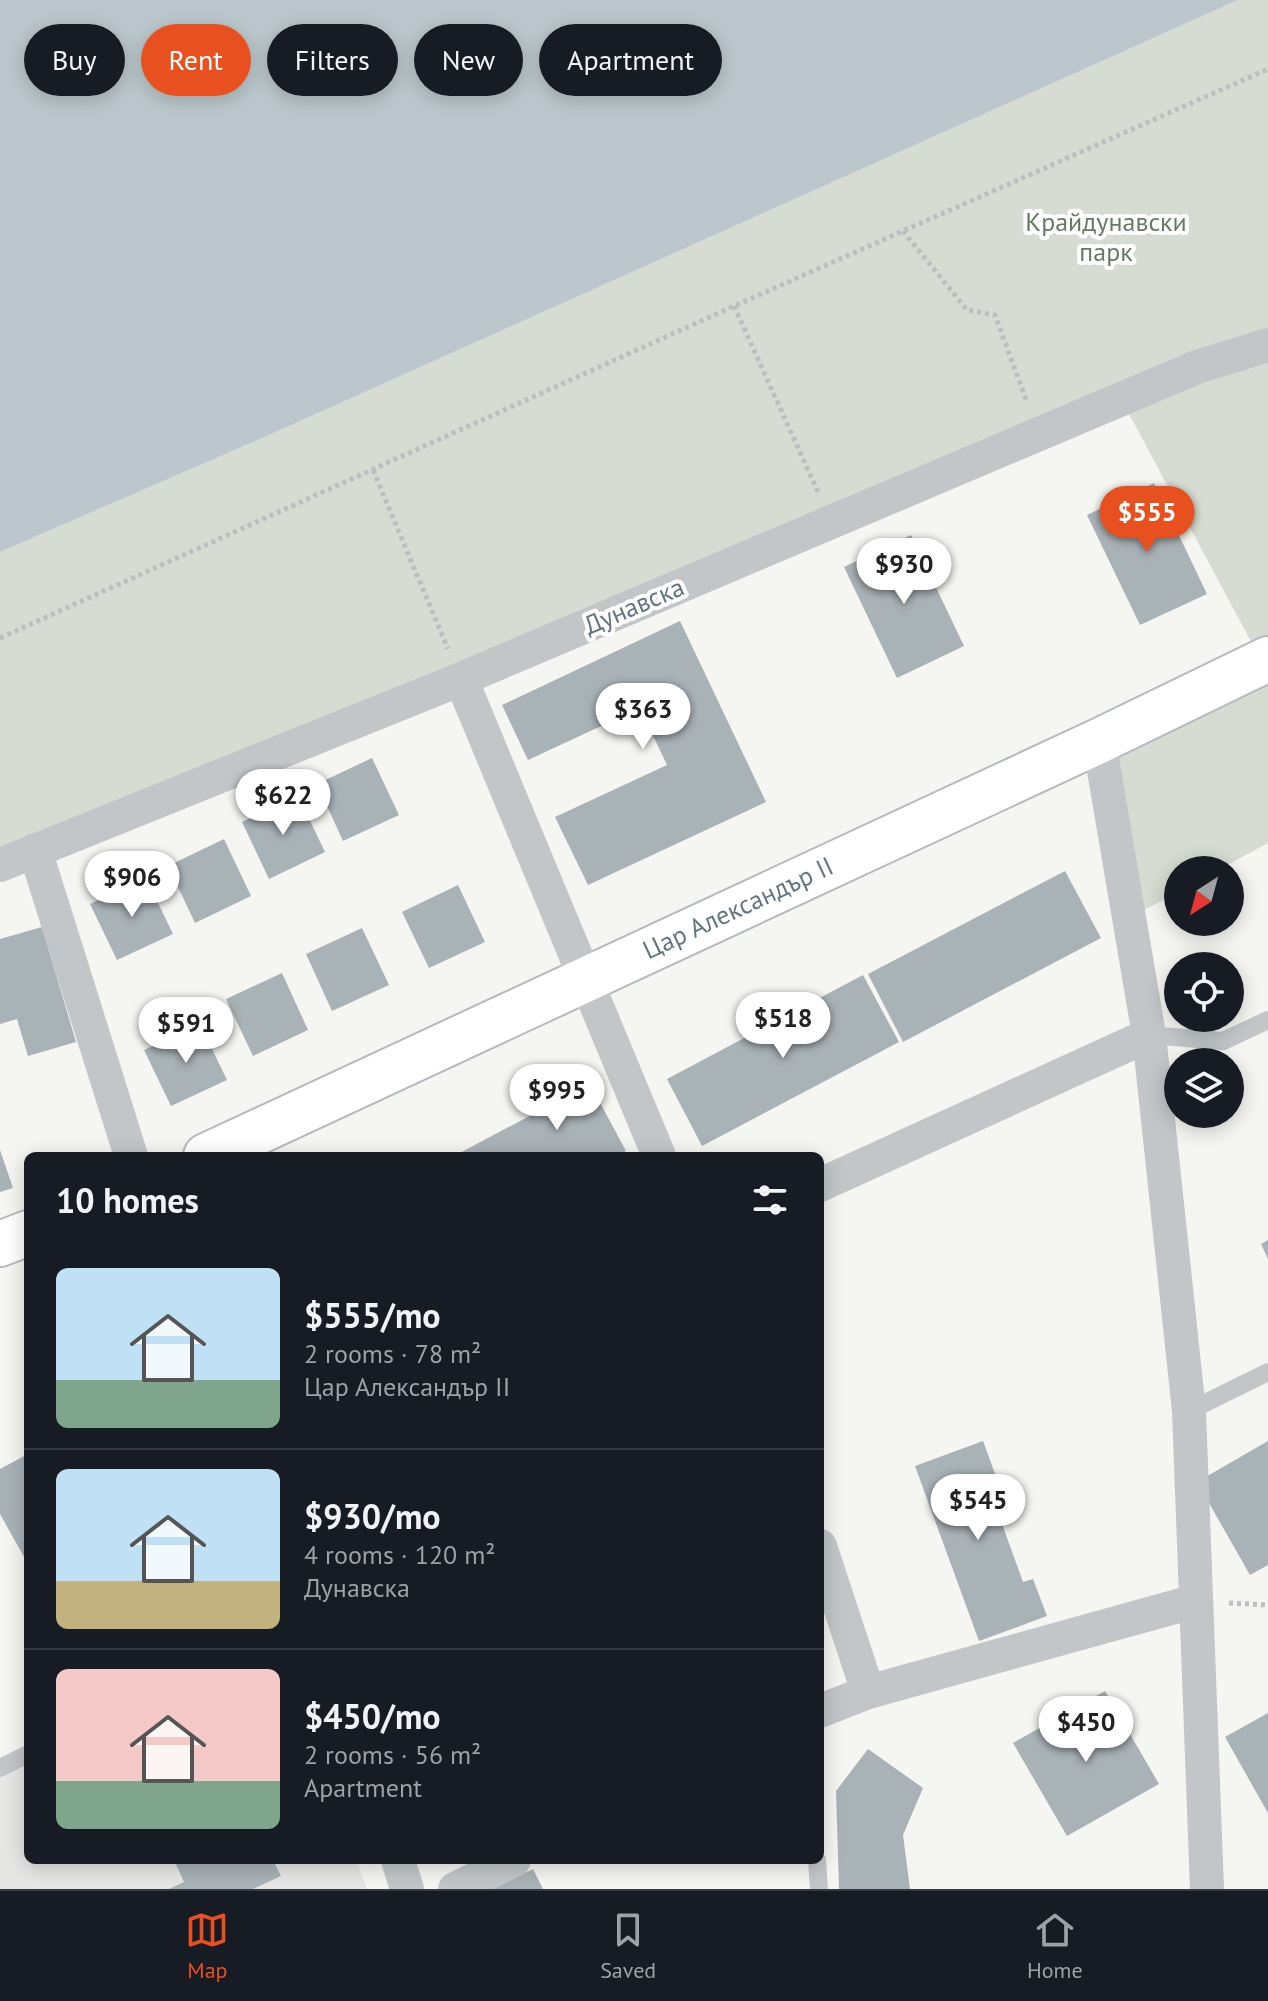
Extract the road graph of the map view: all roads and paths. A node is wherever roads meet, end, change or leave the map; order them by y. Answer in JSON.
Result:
{"nodes":[{"id":1,"x":1268,"y":69,"type":"edge"},
{"id":2,"x":903,"y":231,"type":"junction"},
{"id":3,"x":734,"y":306,"type":"junction"},
{"id":4,"x":1268,"y":345,"type":"edge"},
{"id":5,"x":1039,"y":433,"type":"junction"},
{"id":6,"x":373,"y":470,"type":"junction"},
{"id":7,"x":831,"y":522,"type":"junction"},
{"id":8,"x":0,"y":638,"type":"edge"},
{"id":9,"x":1268,"y":659,"type":"edge"},
{"id":10,"x":461,"y":679,"type":"junction"},
{"id":11,"x":1099,"y":741,"type":"junction"},
{"id":12,"x":35,"y":850,"type":"junction"},
{"id":13,"x":0,"y":865,"type":"edge"},
{"id":14,"x":585,"y":979,"type":"junction"},
{"id":15,"x":1268,"y":1020,"type":"edge"},
{"id":16,"x":1149,"y":1035,"type":"junction"},
{"id":17,"x":130,"y":1152,"type":"edge"},
{"id":18,"x":215,"y":1152,"type":"edge"},
{"id":19,"x":657,"y":1152,"type":"edge"},
{"id":20,"x":824,"y":1183,"type":"edge"},
{"id":21,"x":24,"y":1235,"type":"edge"},
{"id":22,"x":0,"y":1244,"type":"edge"},
{"id":23,"x":1268,"y":1372,"type":"edge"},
{"id":24,"x":1189,"y":1411,"type":"junction"},
{"id":25,"x":824,"y":1558,"type":"edge"},
{"id":26,"x":1196,"y":1601,"type":"junction"},
{"id":27,"x":868,"y":1692,"type":"junction"},
{"id":28,"x":824,"y":1709,"type":"edge"},
{"id":29,"x":24,"y":1756,"type":"edge"},
{"id":30,"x":0,"y":1768,"type":"edge"},
{"id":31,"x":399,"y":1864,"type":"edge"},
{"id":32,"x":506,"y":1864,"type":"edge"},
{"id":33,"x":817,"y":1864,"type":"edge"},
{"id":34,"x":407,"y":1889,"type":"edge"},
{"id":35,"x":455,"y":1889,"type":"edge"},
{"id":36,"x":819,"y":1889,"type":"edge"},
{"id":37,"x":1207,"y":1889,"type":"edge"}],
"edges":[{"from":1,"to":2,"type":"path"},
{"from":2,"to":3,"type":"path"},
{"from":2,"to":5,"type":"path"},
{"from":3,"to":6,"type":"path"},
{"from":3,"to":7,"type":"path"},
{"from":4,"to":5,"type":"street","name":"Дунавска"},
{"from":5,"to":7,"type":"street","name":"Дунавска"},
{"from":6,"to":8,"type":"path"},
{"from":6,"to":10,"type":"path"},
{"from":7,"to":10,"type":"street","name":"Дунавска"},
{"from":9,"to":11,"type":"street","name":"Цар Александър II"},
{"from":10,"to":12,"type":"street","name":"Дунавска"},
{"from":10,"to":14,"type":"street"},
{"from":11,"to":14,"type":"street","name":"Цар Александър II"},
{"from":11,"to":16,"type":"street"},
{"from":12,"to":13,"type":"street","name":"Дунавска"},
{"from":12,"to":17,"type":"street"},
{"from":14,"to":18,"type":"street","name":"Цар Александър II"},
{"from":14,"to":19,"type":"street"},
{"from":15,"to":16,"type":"lane"},
{"from":16,"to":20,"type":"street"},
{"from":16,"to":24,"type":"street"},
{"from":21,"to":22,"type":"street"},
{"from":23,"to":24,"type":"lane"},
{"from":24,"to":26,"type":"street"},
{"from":25,"to":27,"type":"street"},
{"from":26,"to":27,"type":"street"},
{"from":26,"to":37,"type":"street"},
{"from":27,"to":28,"type":"street"},
{"from":29,"to":30,"type":"lane"},
{"from":31,"to":34,"type":"street"},
{"from":32,"to":35,"type":"street"},
{"from":33,"to":36,"type":"lane"}]}
